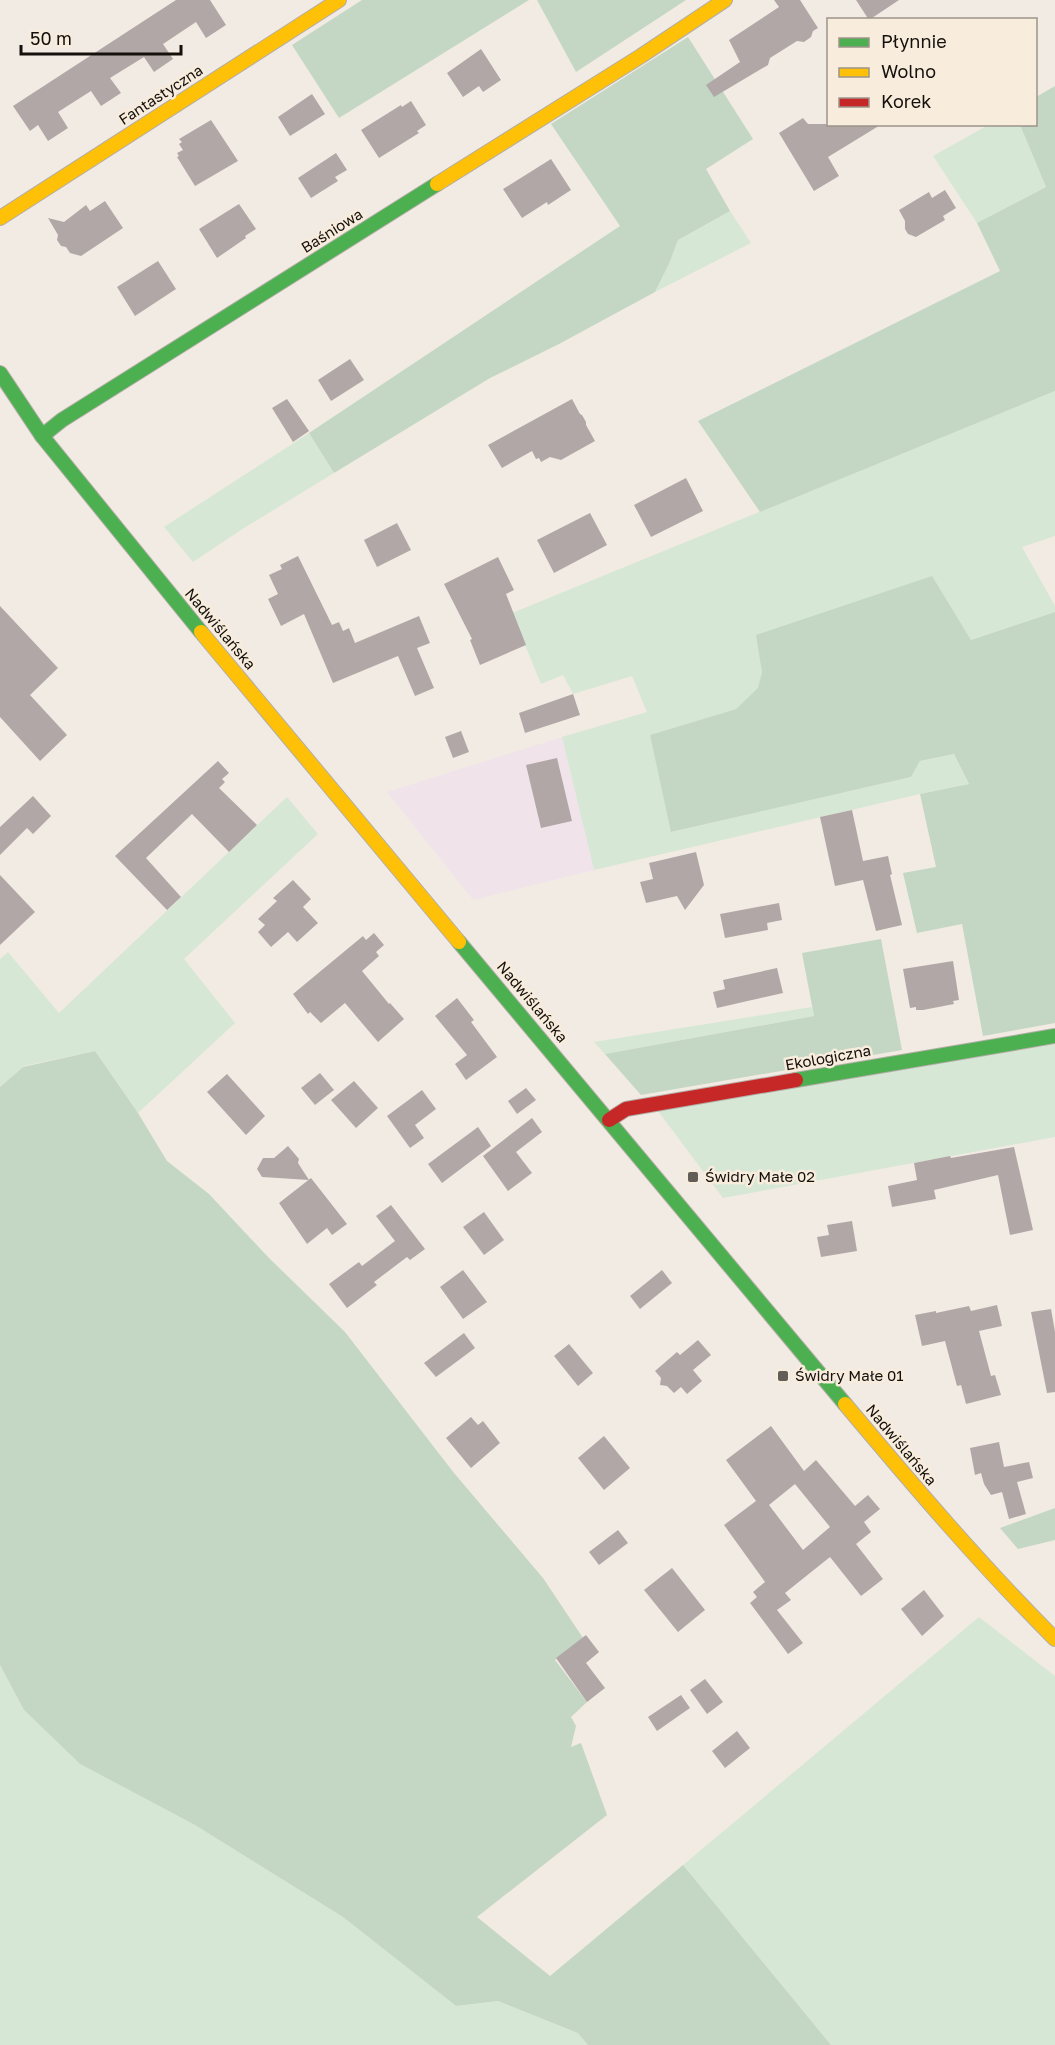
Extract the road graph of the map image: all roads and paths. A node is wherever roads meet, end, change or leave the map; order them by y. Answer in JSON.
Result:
{"nodes":[{"id":1,"x":339,"y":0,"type":"edge"},
{"id":2,"x":725,"y":0,"type":"edge"},
{"id":3,"x":0,"y":218,"type":"edge"},
{"id":4,"x":0,"y":373,"type":"edge"},
{"id":5,"x":42,"y":436,"type":"junction"},
{"id":6,"x":1055,"y":1036,"type":"edge"},
{"id":7,"x":609,"y":1120,"type":"junction"},
{"id":8,"x":1055,"y":1639,"type":"edge"}],
"edges":[{"from":1,"to":3,"type":"street","name":"Fantastyczna"},
{"from":2,"to":5,"type":"street","name":"Baśniowa"},
{"from":4,"to":5,"type":"street","name":"Nadwiślańska"},
{"from":5,"to":7,"type":"street","name":"Nadwiślańska"},
{"from":6,"to":7,"type":"street","name":"Ekologiczna"},
{"from":7,"to":8,"type":"street","name":"Nadwiślańska"}]}
